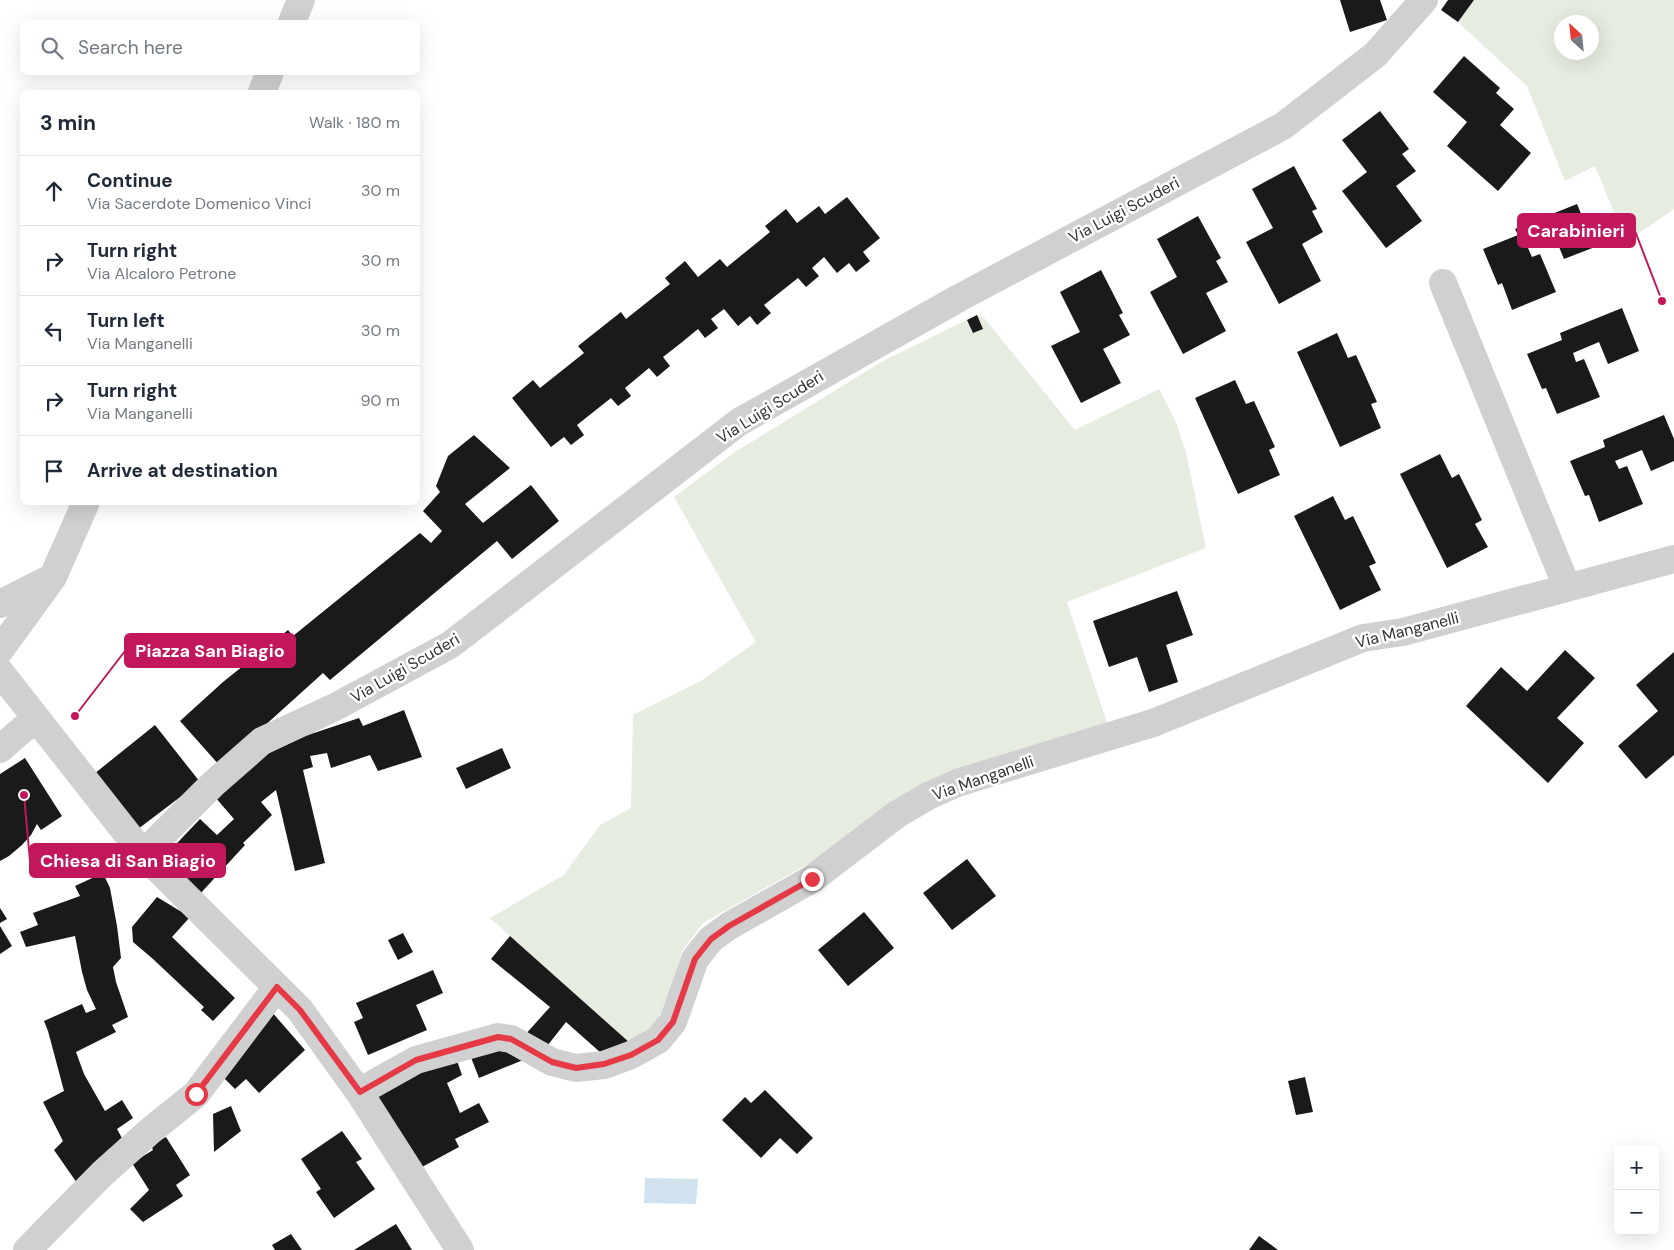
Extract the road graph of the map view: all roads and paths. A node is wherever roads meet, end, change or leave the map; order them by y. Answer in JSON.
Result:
{"nodes":[{"id":1,"x":301,"y":0,"type":"edge"},
{"id":2,"x":1424,"y":0,"type":"edge"},
{"id":3,"x":293,"y":20,"type":"edge"},
{"id":4,"x":269,"y":75,"type":"edge"},
{"id":5,"x":263,"y":90,"type":"edge"},
{"id":6,"x":1443,"y":283,"type":"dead end"},
{"id":7,"x":85,"y":505,"type":"edge"},
{"id":8,"x":1674,"y":559,"type":"edge"},
{"id":9,"x":53,"y":577,"type":"junction"},
{"id":10,"x":1567,"y":588,"type":"junction"},
{"id":11,"x":0,"y":604,"type":"edge"},
{"id":12,"x":0,"y":650,"type":"edge"},
{"id":13,"x":0,"y":672,"type":"edge"},
{"id":14,"x":37,"y":720,"type":"junction"},
{"id":15,"x":0,"y":749,"type":"edge"},
{"id":16,"x":143,"y":854,"type":"junction"},
{"id":17,"x":277,"y":987,"type":"junction"},
{"id":18,"x":360,"y":1092,"type":"junction"},
{"id":19,"x":27,"y":1250,"type":"edge"},
{"id":20,"x":460,"y":1250,"type":"edge"}],
"edges":[{"from":1,"to":3,"type":"street"},
{"from":2,"to":16,"type":"street","name":"Via Luigi Scuderi"},
{"from":4,"to":5,"type":"street"},
{"from":6,"to":10,"type":"street"},
{"from":7,"to":9,"type":"street"},
{"from":8,"to":10,"type":"street","name":"Via Manganelli"},
{"from":9,"to":11,"type":"street"},
{"from":9,"to":12,"type":"street"},
{"from":10,"to":18,"type":"street","name":"Via Manganelli"},
{"from":13,"to":14,"type":"street"},
{"from":14,"to":15,"type":"street"},
{"from":14,"to":16,"type":"street"},
{"from":16,"to":17,"type":"street"},
{"from":17,"to":18,"type":"street"},
{"from":17,"to":19,"type":"street"},
{"from":18,"to":20,"type":"street"}]}
